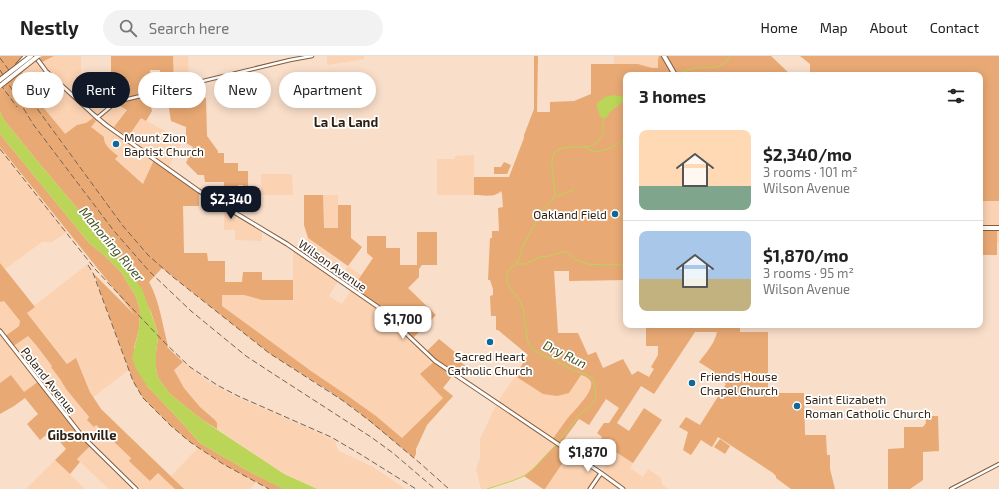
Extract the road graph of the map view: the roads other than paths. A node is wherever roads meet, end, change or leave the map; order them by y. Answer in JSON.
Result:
{"nodes":[{"id":1,"x":26,"y":56,"type":"edge"},
{"id":2,"x":30,"y":56,"type":"edge"},
{"id":3,"x":34,"y":56,"type":"edge"},
{"id":4,"x":38,"y":56,"type":"edge"},
{"id":5,"x":42,"y":56,"type":"edge"},
{"id":6,"x":312,"y":56,"type":"edge"},
{"id":7,"x":664,"y":56,"type":"edge"},
{"id":8,"x":21,"y":69,"type":"junction"},
{"id":9,"x":13,"y":70,"type":"junction"},
{"id":10,"x":673,"y":72,"type":"edge"},
{"id":11,"x":0,"y":80,"type":"edge"},
{"id":12,"x":0,"y":86,"type":"edge"},
{"id":13,"x":97,"y":118,"type":"junction"},
{"id":14,"x":983,"y":228,"type":"edge"},
{"id":15,"x":999,"y":228,"type":"edge"},
{"id":16,"x":0,"y":332,"type":"edge"},
{"id":17,"x":999,"y":464,"type":"edge"},
{"id":18,"x":601,"y":473,"type":"junction"},
{"id":19,"x":136,"y":489,"type":"edge"},
{"id":20,"x":590,"y":489,"type":"edge"},
{"id":21,"x":622,"y":489,"type":"edge"},
{"id":22,"x":951,"y":489,"type":"edge"}],
"edges":[{"from":1,"to":9,"type":"highway","bridge":true},
{"from":2,"to":9,"type":"highway","bridge":true},
{"from":3,"to":13,"type":"main road","name":"Wilson Avenue"},
{"from":4,"to":8,"type":"highway","bridge":true},
{"from":5,"to":8,"type":"highway","bridge":true},
{"from":6,"to":13,"type":"street"},
{"from":7,"to":10,"type":"highway"},
{"from":8,"to":12,"type":"highway","bridge":true},
{"from":9,"to":11,"type":"highway","bridge":true},
{"from":13,"to":18,"type":"main road","name":"Wilson Avenue"},
{"from":14,"to":15,"type":"highway"},
{"from":16,"to":19,"type":"main road","name":"Poland Avenue"},
{"from":17,"to":22,"type":"street"},
{"from":18,"to":20,"type":"main road"},
{"from":18,"to":21,"type":"main road","name":"Wilson Avenue"}]}
